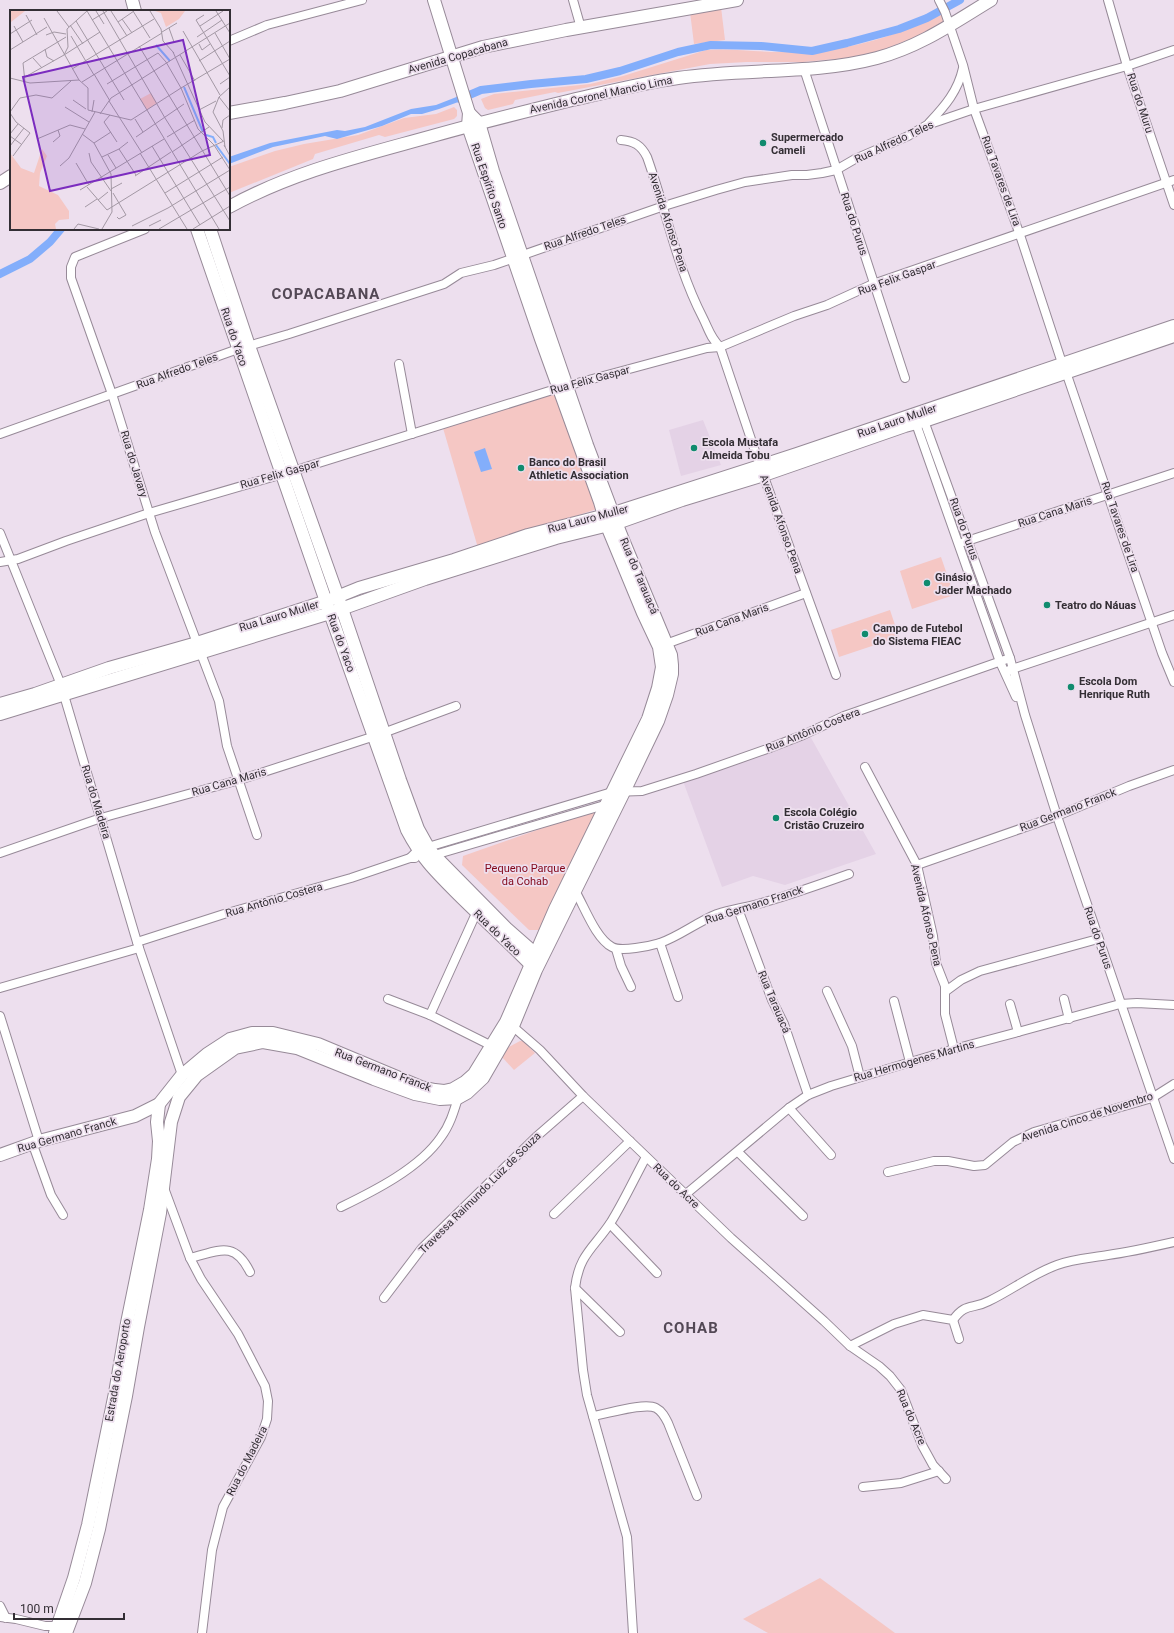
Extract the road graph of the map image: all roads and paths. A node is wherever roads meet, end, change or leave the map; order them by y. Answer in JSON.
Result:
{"nodes":[{"id":1,"x":362,"y":0,"type":"edge"},
{"id":2,"x":434,"y":0,"type":"edge"},
{"id":3,"x":573,"y":0,"type":"edge"},
{"id":4,"x":737,"y":0,"type":"edge"},
{"id":5,"x":991,"y":0,"type":"edge"},
{"id":6,"x":1108,"y":0,"type":"edge"},
{"id":7,"x":720,"y":2,"type":"edge"},
{"id":8,"x":942,"y":6,"type":"edge"},
{"id":9,"x":950,"y":25,"type":"junction"},
{"id":10,"x":581,"y":28,"type":"junction"},
{"id":11,"x":230,"y":41,"type":"edge"},
{"id":12,"x":1174,"y":50,"type":"edge"},
{"id":13,"x":451,"y":58,"type":"junction"},
{"id":14,"x":963,"y":65,"type":"junction"},
{"id":15,"x":1127,"y":66,"type":"junction"},
{"id":16,"x":804,"y":69,"type":"junction"},
{"id":17,"x":974,"y":109,"type":"junction"},
{"id":18,"x":230,"y":113,"type":"edge"},
{"id":19,"x":474,"y":124,"type":"junction"},
{"id":20,"x":927,"y":125,"type":"junction"},
{"id":21,"x":621,"y":140,"type":"dead end"},
{"id":22,"x":836,"y":170,"type":"junction"},
{"id":23,"x":10,"y":177,"type":"edge"},
{"id":24,"x":1170,"y":181,"type":"edge"},
{"id":25,"x":0,"y":183,"type":"edge"},
{"id":26,"x":256,"y":192,"type":"junction"},
{"id":27,"x":230,"y":199,"type":"edge"},
{"id":28,"x":1174,"y":205,"type":"edge"},
{"id":29,"x":230,"y":206,"type":"edge"},
{"id":30,"x":664,"y":206,"type":"junction"},
{"id":31,"x":142,"y":230,"type":"edge"},
{"id":32,"x":197,"y":230,"type":"edge"},
{"id":33,"x":210,"y":230,"type":"edge"},
{"id":34,"x":1020,"y":235,"type":"junction"},
{"id":35,"x":518,"y":257,"type":"junction"},
{"id":36,"x":873,"y":284,"type":"junction"},
{"id":37,"x":1174,"y":326,"type":"edge"},
{"id":38,"x":1174,"y":336,"type":"edge"},
{"id":39,"x":244,"y":347,"type":"junction"},
{"id":40,"x":720,"y":347,"type":"junction"},
{"id":41,"x":399,"y":364,"type":"dead end"},
{"id":42,"x":1064,"y":368,"type":"junction"},
{"id":43,"x":905,"y":378,"type":"dead end"},
{"id":44,"x":563,"y":387,"type":"junction"},
{"id":45,"x":112,"y":394,"type":"junction"},
{"id":46,"x":919,"y":418,"type":"junction"},
{"id":47,"x":0,"y":434,"type":"edge"},
{"id":48,"x":412,"y":434,"type":"junction"},
{"id":49,"x":762,"y":470,"type":"junction"},
{"id":50,"x":288,"y":472,"type":"junction"},
{"id":51,"x":1174,"y":473,"type":"edge"},
{"id":52,"x":1108,"y":494,"type":"junction"},
{"id":53,"x":149,"y":513,"type":"junction"},
{"id":54,"x":610,"y":519,"type":"junction"},
{"id":55,"x":0,"y":533,"type":"edge"},
{"id":56,"x":968,"y":540,"type":"junction"},
{"id":57,"x":959,"y":544,"type":"junction"},
{"id":58,"x":11,"y":560,"type":"junction"},
{"id":59,"x":0,"y":562,"type":"edge"},
{"id":60,"x":806,"y":593,"type":"junction"},
{"id":61,"x":334,"y":605,"type":"junction"},
{"id":62,"x":1174,"y":615,"type":"edge"},
{"id":63,"x":1153,"y":623,"type":"junction"},
{"id":64,"x":663,"y":645,"type":"junction"},
{"id":65,"x":198,"y":647,"type":"junction"},
{"id":66,"x":1010,"y":658,"type":"junction"},
{"id":67,"x":1000,"y":662,"type":"junction"},
{"id":68,"x":1013,"y":669,"type":"junction"},
{"id":69,"x":1004,"y":672,"type":"junction"},
{"id":70,"x":836,"y":675,"type":"dead end"},
{"id":71,"x":1174,"y":682,"type":"edge"},
{"id":72,"x":62,"y":690,"type":"junction"},
{"id":73,"x":0,"y":704,"type":"edge"},
{"id":74,"x":456,"y":706,"type":"dead end"},
{"id":75,"x":0,"y":714,"type":"edge"},
{"id":76,"x":1024,"y":715,"type":"junction"},
{"id":77,"x":379,"y":734,"type":"junction"},
{"id":78,"x":865,"y":767,"type":"dead end"},
{"id":79,"x":1174,"y":770,"type":"edge"},
{"id":80,"x":239,"y":780,"type":"junction"},
{"id":81,"x":625,"y":790,"type":"junction"},
{"id":82,"x":612,"y":792,"type":"junction"},
{"id":83,"x":637,"y":792,"type":"junction"},
{"id":84,"x":619,"y":802,"type":"junction"},
{"id":85,"x":606,"y":804,"type":"junction"},
{"id":86,"x":568,"y":805,"type":"junction"},
{"id":87,"x":571,"y":815,"type":"junction"},
{"id":88,"x":1057,"y":816,"type":"junction"},
{"id":89,"x":101,"y":818,"type":"junction"},
{"id":90,"x":491,"y":828,"type":"junction"},
{"id":91,"x":257,"y":835,"type":"dead end"},
{"id":92,"x":494,"y":838,"type":"junction"},
{"id":93,"x":423,"y":853,"type":"junction"},
{"id":94,"x":0,"y":854,"type":"edge"},
{"id":95,"x":917,"y":865,"type":"junction"},
{"id":96,"x":849,"y":874,"type":"dead end"},
{"id":97,"x":569,"y":880,"type":"junction"},
{"id":98,"x":576,"y":891,"type":"junction"},
{"id":99,"x":479,"y":907,"type":"junction"},
{"id":100,"x":738,"y":909,"type":"junction"},
{"id":101,"x":1098,"y":939,"type":"junction"},
{"id":102,"x":660,"y":943,"type":"junction"},
{"id":103,"x":138,"y":945,"type":"junction"},
{"id":104,"x":616,"y":949,"type":"junction"},
{"id":105,"x":536,"y":962,"type":"junction"},
{"id":106,"x":631,"y":987,"type":"dead end"},
{"id":107,"x":0,"y":988,"type":"edge"},
{"id":108,"x":827,"y":991,"type":"dead end"},
{"id":109,"x":946,"y":991,"type":"junction"},
{"id":110,"x":678,"y":996,"type":"dead end"},
{"id":111,"x":388,"y":999,"type":"dead end"},
{"id":112,"x":1064,"y":999,"type":"dead end"},
{"id":113,"x":894,"y":1001,"type":"dead end"},
{"id":114,"x":1010,"y":1004,"type":"dead end"},
{"id":115,"x":1120,"y":1004,"type":"junction"},
{"id":116,"x":1174,"y":1005,"type":"edge"},
{"id":117,"x":430,"y":1015,"type":"junction"},
{"id":118,"x":0,"y":1016,"type":"edge"},
{"id":119,"x":1069,"y":1019,"type":"junction"},
{"id":120,"x":509,"y":1024,"type":"junction"},
{"id":121,"x":1018,"y":1032,"type":"junction"},
{"id":122,"x":496,"y":1048,"type":"junction"},
{"id":123,"x":954,"y":1049,"type":"junction"},
{"id":124,"x":333,"y":1057,"type":"junction"},
{"id":125,"x":910,"y":1062,"type":"junction"},
{"id":126,"x":182,"y":1075,"type":"junction"},
{"id":127,"x":860,"y":1077,"type":"junction"},
{"id":128,"x":1174,"y":1084,"type":"edge"},
{"id":129,"x":808,"y":1095,"type":"junction"},
{"id":130,"x":583,"y":1096,"type":"junction"},
{"id":131,"x":458,"y":1098,"type":"junction"},
{"id":132,"x":1152,"y":1098,"type":"junction"},
{"id":133,"x":159,"y":1104,"type":"junction"},
{"id":134,"x":174,"y":1108,"type":"junction"},
{"id":135,"x":789,"y":1108,"type":"junction"},
{"id":136,"x":135,"y":1116,"type":"junction"},
{"id":137,"x":157,"y":1122,"type":"junction"},
{"id":138,"x":171,"y":1122,"type":"junction"},
{"id":139,"x":630,"y":1141,"type":"junction"},
{"id":140,"x":36,"y":1143,"type":"junction"},
{"id":141,"x":738,"y":1152,"type":"junction"},
{"id":142,"x":0,"y":1155,"type":"edge"},
{"id":143,"x":831,"y":1155,"type":"dead end"},
{"id":144,"x":646,"y":1157,"type":"junction"},
{"id":145,"x":1174,"y":1159,"type":"edge"},
{"id":146,"x":162,"y":1160,"type":"junction"},
{"id":147,"x":888,"y":1172,"type":"dead end"},
{"id":148,"x":159,"y":1183,"type":"junction"},
{"id":149,"x":686,"y":1194,"type":"junction"},
{"id":150,"x":341,"y":1207,"type":"dead end"},
{"id":151,"x":554,"y":1214,"type":"dead end"},
{"id":152,"x":63,"y":1215,"type":"dead end"},
{"id":153,"x":803,"y":1216,"type":"dead end"},
{"id":154,"x":610,"y":1224,"type":"junction"},
{"id":155,"x":1174,"y":1242,"type":"edge"},
{"id":156,"x":190,"y":1258,"type":"junction"},
{"id":157,"x":250,"y":1272,"type":"dead end"},
{"id":158,"x":657,"y":1273,"type":"dead end"},
{"id":159,"x":575,"y":1288,"type":"junction"},
{"id":160,"x":384,"y":1298,"type":"dead end"},
{"id":161,"x":953,"y":1320,"type":"junction"},
{"id":162,"x":620,"y":1332,"type":"dead end"},
{"id":163,"x":959,"y":1339,"type":"dead end"},
{"id":164,"x":850,"y":1346,"type":"junction"},
{"id":165,"x":593,"y":1416,"type":"junction"},
{"id":166,"x":939,"y":1471,"type":"junction"},
{"id":167,"x":946,"y":1479,"type":"dead end"},
{"id":168,"x":863,"y":1487,"type":"dead end"},
{"id":169,"x":697,"y":1496,"type":"dead end"},
{"id":170,"x":0,"y":1606,"type":"edge"},
{"id":171,"x":3,"y":1618,"type":"edge"},
{"id":172,"x":60,"y":1631,"type":"edge"},
{"id":173,"x":202,"y":1633,"type":"edge"},
{"id":174,"x":633,"y":1633,"type":"edge"}],
"edges":[{"from":1,"to":11,"type":"street"},
{"from":2,"to":13,"type":"street"},
{"from":3,"to":10,"type":"street"},
{"from":4,"to":7,"type":"street","name":"Avenida Copacabana"},
{"from":5,"to":9,"type":"street","name":"Avenida Coronel Mancio Lima"},
{"from":6,"to":15,"type":"street","name":"Rua do Muru"},
{"from":7,"to":10,"type":"street","name":"Avenida Copacabana"},
{"from":8,"to":9,"type":"street","name":"Rua Tavares de Lira"},
{"from":9,"to":14,"type":"street","name":"Rua Tavares de Lira"},
{"from":9,"to":16,"type":"street","name":"Avenida Coronel Mancio Lima"},
{"from":10,"to":13,"type":"street","name":"Avenida Copacabana"},
{"from":12,"to":15,"type":"street","name":"Rua Alfredo Teles"},
{"from":13,"to":18,"type":"street","name":"Avenida Copacabana"},
{"from":13,"to":19,"type":"street"},
{"from":14,"to":17,"type":"street","name":"Rua Tavares de Lira"},
{"from":14,"to":20,"type":"street"},
{"from":15,"to":17,"type":"street","name":"Rua Alfredo Teles"},
{"from":15,"to":24,"type":"street","name":"Rua do Muru"},
{"from":16,"to":19,"type":"street","name":"Avenida Coronel Mancio Lima"},
{"from":16,"to":22,"type":"street","name":"Rua do Purus"},
{"from":17,"to":20,"type":"street","name":"Rua Alfredo Teles"},
{"from":17,"to":34,"type":"street","name":"Rua Tavares de Lira"},
{"from":19,"to":26,"type":"street","name":"Avenida Coronel Mancio Lima"},
{"from":19,"to":35,"type":"street","name":"Rua Espírito Santo"},
{"from":20,"to":22,"type":"street","name":"Rua Alfredo Teles"},
{"from":21,"to":30,"type":"street","name":"Avenida Afonso Pena"},
{"from":22,"to":30,"type":"street","name":"Rua Alfredo Teles"},
{"from":22,"to":36,"type":"street","name":"Rua do Purus"},
{"from":23,"to":25,"type":"street"},
{"from":24,"to":28,"type":"street","name":"Rua do Muru"},
{"from":24,"to":34,"type":"street","name":"Rua Felix Gaspar"},
{"from":26,"to":27,"type":"street","name":"Avenida Coronel Mancio Lima"},
{"from":26,"to":29,"type":"street","name":"Avenida Coronel Mancio Lima"},
{"from":30,"to":35,"type":"street","name":"Rua Alfredo Teles"},
{"from":30,"to":40,"type":"street","name":"Avenida Afonso Pena"},
{"from":31,"to":45,"type":"street","name":"Rua do Javary"},
{"from":32,"to":39,"type":"street","name":"Rua do Yaco"},
{"from":33,"to":39,"type":"street","name":"Rua do Yaco"},
{"from":34,"to":36,"type":"street","name":"Rua Felix Gaspar"},
{"from":34,"to":42,"type":"street","name":"Rua Tavares de Lira"},
{"from":35,"to":39,"type":"street","name":"Rua Alfredo Teles"},
{"from":35,"to":44,"type":"street","name":"Rua do Tarauacá"},
{"from":36,"to":40,"type":"street","name":"Rua Felix Gaspar"},
{"from":36,"to":43,"type":"street","name":"Rua do Purus"},
{"from":37,"to":42,"type":"street","name":"Rua Lauro Muller"},
{"from":38,"to":42,"type":"street","name":"Rua Lauro Muller"},
{"from":39,"to":45,"type":"street","name":"Rua Alfredo Teles"},
{"from":39,"to":50,"type":"street","name":"Rua do Yaco"},
{"from":40,"to":44,"type":"street","name":"Rua Felix Gaspar"},
{"from":40,"to":49,"type":"street","name":"Avenida Afonso Pena"},
{"from":41,"to":48,"type":"street"},
{"from":42,"to":46,"type":"street","name":"Rua Lauro Muller"},
{"from":42,"to":52,"type":"street","name":"Rua Tavares de Lira"},
{"from":44,"to":48,"type":"street","name":"Rua Felix Gaspar"},
{"from":44,"to":54,"type":"street","name":"Rua do Tarauacá"},
{"from":45,"to":47,"type":"street","name":"Rua Alfredo Teles"},
{"from":45,"to":53,"type":"street","name":"Rua do Javary"},
{"from":46,"to":49,"type":"street","name":"Rua Lauro Muller"},
{"from":46,"to":56,"type":"street","name":"Rua do Purus"},
{"from":46,"to":57,"type":"street","name":"Rua do Purus"},
{"from":48,"to":50,"type":"street","name":"Rua Felix Gaspar"},
{"from":49,"to":54,"type":"street","name":"Rua Lauro Muller"},
{"from":49,"to":60,"type":"street","name":"Avenida Afonso Pena"},
{"from":50,"to":53,"type":"street","name":"Rua Felix Gaspar"},
{"from":50,"to":61,"type":"street","name":"Rua do Yaco"},
{"from":51,"to":52,"type":"street","name":"Rua Cana Maris"},
{"from":52,"to":56,"type":"street","name":"Rua Cana Maris"},
{"from":52,"to":63,"type":"street","name":"Rua Tavares de Lira"},
{"from":53,"to":58,"type":"street","name":"Rua Felix Gaspar"},
{"from":53,"to":65,"type":"street","name":"Rua do Javary"},
{"from":54,"to":61,"type":"street","name":"Rua Lauro Muller"},
{"from":54,"to":64,"type":"street","name":"Rua do Tarauacá"},
{"from":55,"to":58,"type":"street","name":"Rua do Madeira"},
{"from":56,"to":57,"type":"street","name":"Rua Cana Maris"},
{"from":56,"to":66,"type":"street","name":"Rua do Purus"},
{"from":57,"to":67,"type":"street","name":"Rua do Purus"},
{"from":58,"to":59,"type":"street","name":"Rua Felix Gaspar"},
{"from":58,"to":72,"type":"street","name":"Rua do Madeira"},
{"from":60,"to":64,"type":"street","name":"Rua Cana Maris"},
{"from":60,"to":70,"type":"street","name":"Avenida Afonso Pena"},
{"from":61,"to":65,"type":"street","name":"Rua Lauro Muller"},
{"from":61,"to":77,"type":"street","name":"Rua do Yaco"},
{"from":62,"to":63,"type":"street"},
{"from":63,"to":68,"type":"street"},
{"from":63,"to":71,"type":"street","name":"Rua Tavares de Lira"},
{"from":64,"to":81,"type":"street","name":"Rua do Tarauacá"},
{"from":64,"to":82,"type":"street","name":"Rua do Tarauacá"},
{"from":65,"to":72,"type":"street","name":"Rua Lauro Muller"},
{"from":65,"to":80,"type":"street","name":"Rua do Javary"},
{"from":66,"to":67,"type":"street","name":"Rua Antônio Costera"},
{"from":66,"to":68,"type":"street","name":"Rua do Purus"},
{"from":67,"to":69,"type":"street","name":"Rua do Purus"},
{"from":67,"to":83,"type":"street","name":"Rua Antônio Costera"},
{"from":68,"to":69,"type":"street"},
{"from":68,"to":76,"type":"street","name":"Rua do Purus"},
{"from":69,"to":76,"type":"street","name":"Rua do Purus"},
{"from":72,"to":73,"type":"street","name":"Rua Lauro Muller"},
{"from":72,"to":75,"type":"street","name":"Rua Lauro Muller"},
{"from":72,"to":89,"type":"street","name":"Rua do Madeira"},
{"from":74,"to":77,"type":"street","name":"Rua Cana Maris"},
{"from":76,"to":88,"type":"street","name":"Rua do Purus"},
{"from":77,"to":80,"type":"street","name":"Rua Cana Maris"},
{"from":77,"to":93,"type":"street","name":"Rua do Yaco"},
{"from":78,"to":95,"type":"street","name":"Avenida Afonso Pena"},
{"from":79,"to":88,"type":"street","name":"Rua Germano Franck"},
{"from":80,"to":89,"type":"street","name":"Rua Cana Maris"},
{"from":80,"to":91,"type":"street","name":"Rua do Javary"},
{"from":81,"to":82,"type":"street","name":"Rua Antônio Costera"},
{"from":81,"to":83,"type":"street","name":"Rua Antônio Costera"},
{"from":81,"to":84,"type":"street","name":"Rua do Tarauacá"},
{"from":82,"to":85,"type":"street","name":"Rua do Tarauacá"},
{"from":82,"to":86,"type":"street","name":"Rua Antônio Costera"},
{"from":83,"to":84,"type":"street","name":"Rua Antônio Costera"},
{"from":84,"to":85,"type":"street","name":"Rua Antônio Costera"},
{"from":84,"to":98,"type":"street","name":"Rua do Tarauacá"},
{"from":85,"to":87,"type":"street","name":"Rua Antônio Costera"},
{"from":85,"to":97,"type":"street","name":"Rua do Tarauacá"},
{"from":86,"to":87,"type":"street"},
{"from":86,"to":90,"type":"street","name":"Rua Antônio Costera"},
{"from":87,"to":92,"type":"street","name":"Rua Antônio Costera"},
{"from":88,"to":95,"type":"street","name":"Rua Germano Franck"},
{"from":88,"to":101,"type":"street","name":"Rua do Purus"},
{"from":89,"to":94,"type":"street","name":"Rua Cana Maris"},
{"from":89,"to":103,"type":"street","name":"Rua do Madeira"},
{"from":90,"to":92,"type":"street"},
{"from":90,"to":93,"type":"street","name":"Rua Antônio Costera"},
{"from":92,"to":93,"type":"street","name":"Rua Antônio Costera"},
{"from":93,"to":99,"type":"street","name":"Rua do Yaco"},
{"from":93,"to":103,"type":"street","name":"Rua Antônio Costera"},
{"from":95,"to":109,"type":"street","name":"Avenida Afonso Pena"},
{"from":96,"to":100,"type":"street","name":"Rua Germano Franck"},
{"from":97,"to":98,"type":"street"},
{"from":97,"to":105,"type":"street","name":"Rua Germano Franck"},
{"from":98,"to":104,"type":"street"},
{"from":98,"to":105,"type":"street","name":"Rua Germano Franck"},
{"from":99,"to":105,"type":"street","name":"Rua do Yaco"},
{"from":99,"to":117,"type":"street"},
{"from":100,"to":102,"type":"street","name":"Rua Germano Franck"},
{"from":100,"to":129,"type":"street","name":"Rua Tarauacá"},
{"from":101,"to":109,"type":"street"},
{"from":101,"to":115,"type":"street","name":"Rua do Purus"},
{"from":102,"to":104,"type":"street","name":"Rua Germano Franck"},
{"from":102,"to":110,"type":"street"},
{"from":103,"to":107,"type":"street","name":"Rua Antônio Costera"},
{"from":103,"to":126,"type":"street","name":"Rua do Madeira"},
{"from":104,"to":106,"type":"street"},
{"from":105,"to":120,"type":"street","name":"Rua Germano Franck"},
{"from":108,"to":127,"type":"street"},
{"from":109,"to":123,"type":"street","name":"Avenida Afonso Pena"},
{"from":111,"to":117,"type":"street"},
{"from":112,"to":119,"type":"street"},
{"from":113,"to":125,"type":"street"},
{"from":114,"to":121,"type":"street"},
{"from":115,"to":116,"type":"street","name":"Rua Hermogenes Martins"},
{"from":115,"to":119,"type":"street","name":"Rua Hermogenes Martins"},
{"from":115,"to":132,"type":"street","name":"Rua do Purus"},
{"from":117,"to":122,"type":"street"},
{"from":118,"to":140,"type":"street"},
{"from":119,"to":121,"type":"street","name":"Rua Hermogenes Martins"},
{"from":120,"to":122,"type":"street","name":"Rua Germano Franck"},
{"from":120,"to":130,"type":"street","name":"Rua do Acre"},
{"from":121,"to":123,"type":"street","name":"Rua Hermogenes Martins"},
{"from":122,"to":124,"type":"street","name":"Rua Germano Franck"},
{"from":122,"to":131,"type":"street","name":"Rua Germano Franck"},
{"from":123,"to":125,"type":"street","name":"Rua Hermogenes Martins"},
{"from":124,"to":126,"type":"street","name":"Rua Germano Franck"},
{"from":124,"to":131,"type":"street","name":"Rua Germano Franck"},
{"from":124,"to":134,"type":"street","name":"Rua Germano Franck"},
{"from":125,"to":127,"type":"street","name":"Rua Hermogenes Martins"},
{"from":126,"to":133,"type":"street","name":"Rua Germano Franck"},
{"from":127,"to":129,"type":"street","name":"Rua Hermogenes Martins"},
{"from":128,"to":132,"type":"street","name":"Avenida Cinco de Novembro"},
{"from":129,"to":135,"type":"street","name":"Rua Hermogenes Martins"},
{"from":130,"to":139,"type":"street","name":"Rua do Acre"},
{"from":130,"to":160,"type":"street","name":"Travessa Raimundo Luiz de Souza"},
{"from":131,"to":150,"type":"street"},
{"from":132,"to":145,"type":"street","name":"Rua do Purus"},
{"from":132,"to":147,"type":"street","name":"Avenida Cinco de Novembro"},
{"from":133,"to":134,"type":"street"},
{"from":133,"to":136,"type":"street","name":"Rua Germano Franck"},
{"from":133,"to":137,"type":"street","name":"Estrada do Aeroporto"},
{"from":134,"to":138,"type":"street","name":"Rua Germano Franck"},
{"from":135,"to":141,"type":"street","name":"Rua Hermogenes Martins"},
{"from":135,"to":143,"type":"street"},
{"from":136,"to":137,"type":"street","name":"Rua Germano Franck"},
{"from":136,"to":140,"type":"street","name":"Rua Germano Franck"},
{"from":137,"to":138,"type":"street","name":"Rua Germano Franck"},
{"from":137,"to":146,"type":"street","name":"Estrada do Aeroporto"},
{"from":138,"to":146,"type":"street","name":"Estrada do Aeroporto"},
{"from":139,"to":144,"type":"street","name":"Rua do Acre"},
{"from":139,"to":151,"type":"street"},
{"from":140,"to":142,"type":"street","name":"Rua Germano Franck"},
{"from":140,"to":152,"type":"street"},
{"from":141,"to":149,"type":"street","name":"Rua Hermogenes Martins"},
{"from":141,"to":153,"type":"street"},
{"from":144,"to":149,"type":"street","name":"Rua do Acre"},
{"from":144,"to":154,"type":"street"},
{"from":146,"to":148,"type":"street","name":"Estrada do Aeroporto"},
{"from":148,"to":156,"type":"street","name":"Rua do Madeira"},
{"from":148,"to":172,"type":"street","name":"Estrada do Aeroporto"},
{"from":149,"to":164,"type":"street","name":"Rua do Acre"},
{"from":154,"to":158,"type":"street"},
{"from":154,"to":159,"type":"street"},
{"from":155,"to":161,"type":"street"},
{"from":156,"to":157,"type":"street"},
{"from":156,"to":173,"type":"street","name":"Rua do Madeira"},
{"from":159,"to":162,"type":"street"},
{"from":159,"to":165,"type":"street"},
{"from":161,"to":163,"type":"street"},
{"from":161,"to":164,"type":"street"},
{"from":164,"to":166,"type":"street","name":"Rua do Acre"},
{"from":165,"to":169,"type":"street"},
{"from":165,"to":174,"type":"street"},
{"from":166,"to":167,"type":"street","name":"Rua do Acre"},
{"from":166,"to":168,"type":"street"},
{"from":170,"to":171,"type":"street"},
{"from":171,"to":172,"type":"street"}]}
